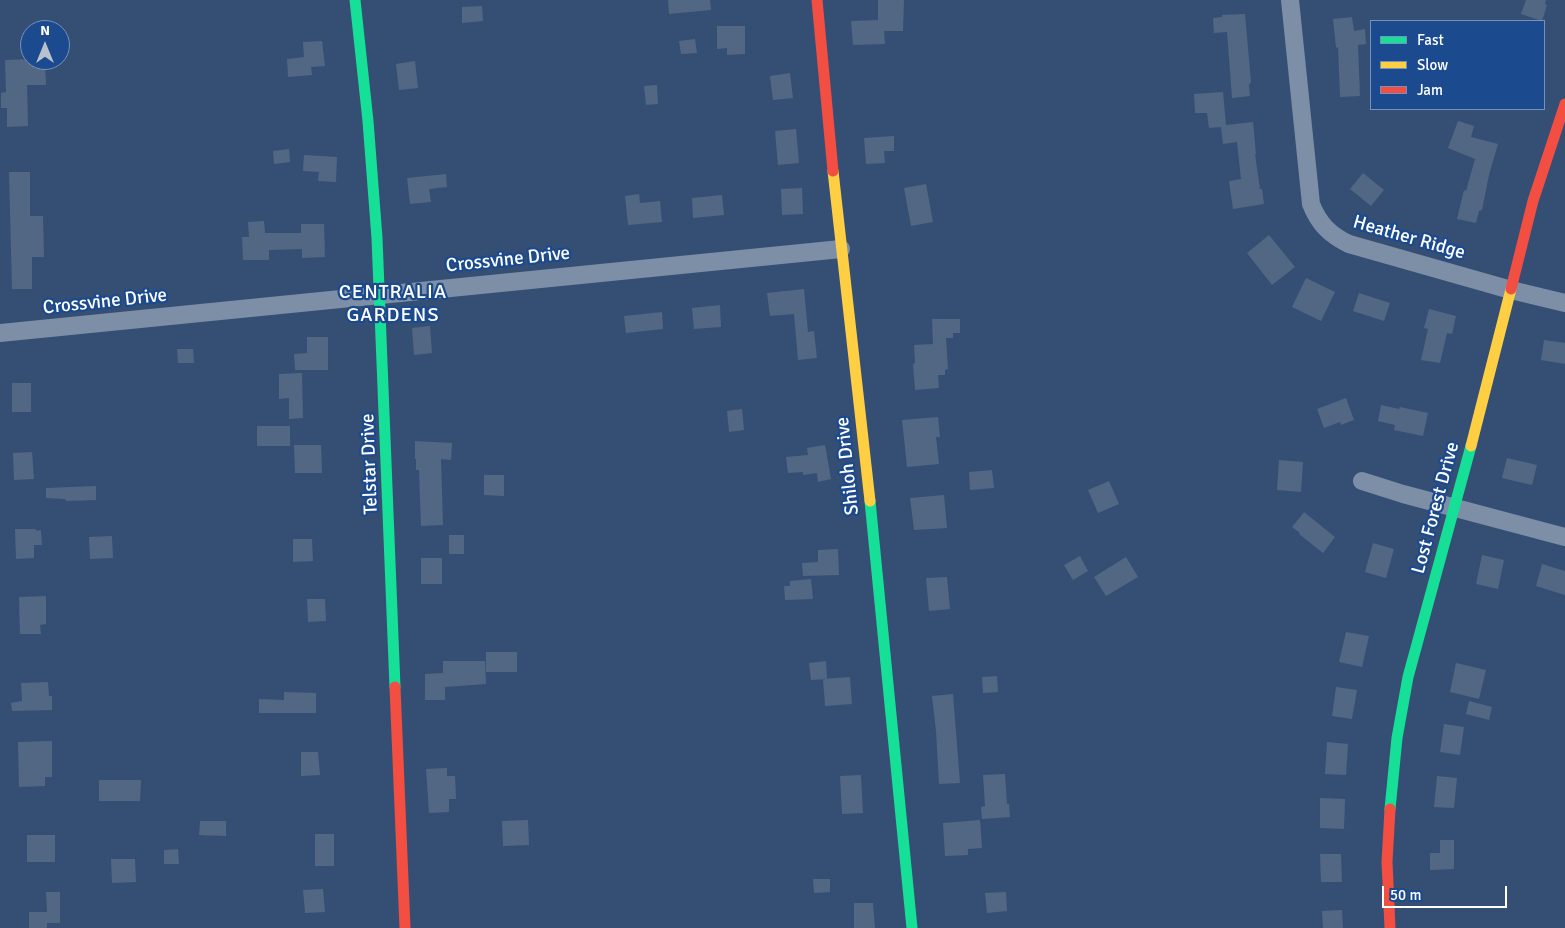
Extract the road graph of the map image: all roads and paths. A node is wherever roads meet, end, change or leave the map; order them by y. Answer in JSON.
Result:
{"nodes":[{"id":1,"x":355,"y":0,"type":"edge"},
{"id":2,"x":817,"y":0,"type":"edge"},
{"id":3,"x":1290,"y":0,"type":"edge"},
{"id":4,"x":1565,"y":104,"type":"edge"},
{"id":5,"x":841,"y":249,"type":"junction"},
{"id":6,"x":1511,"y":290,"type":"junction"},
{"id":7,"x":380,"y":295,"type":"junction"},
{"id":8,"x":1565,"y":303,"type":"edge"},
{"id":9,"x":0,"y":332,"type":"edge"},
{"id":10,"x":1362,"y":482,"type":"dead end"},
{"id":11,"x":1454,"y":508,"type":"junction"},
{"id":12,"x":1565,"y":537,"type":"edge"},
{"id":13,"x":405,"y":928,"type":"edge"},
{"id":14,"x":912,"y":928,"type":"edge"},
{"id":15,"x":1390,"y":928,"type":"edge"}],
"edges":[{"from":1,"to":7,"type":"street","name":"Telstar Drive"},
{"from":2,"to":5,"type":"street","name":"Shiloh Drive"},
{"from":3,"to":6,"type":"street","name":"Heather Ridge"},
{"from":4,"to":6,"type":"street","name":"Lost Forest Drive"},
{"from":5,"to":7,"type":"street","name":"Crossvine Drive"},
{"from":5,"to":14,"type":"street","name":"Shiloh Drive"},
{"from":6,"to":8,"type":"street","name":"Heather Ridge"},
{"from":6,"to":11,"type":"street","name":"Lost Forest Drive"},
{"from":7,"to":9,"type":"street","name":"Crossvine Drive"},
{"from":7,"to":13,"type":"street","name":"Telstar Drive"},
{"from":10,"to":11,"type":"street"},
{"from":11,"to":12,"type":"street"},
{"from":11,"to":15,"type":"street","name":"Lost Forest Drive"}]}
